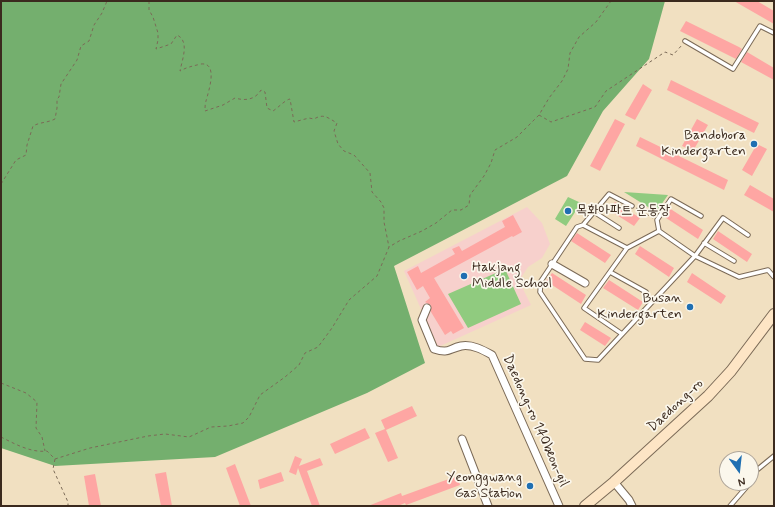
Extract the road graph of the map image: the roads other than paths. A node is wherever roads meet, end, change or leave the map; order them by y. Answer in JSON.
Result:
{"nodes":[{"id":1,"x":774,"y":33,"type":"edge"},
{"id":2,"x":686,"y":41,"type":"road end"},
{"id":3,"x":632,"y":206,"type":"road end"},
{"id":4,"x":594,"y":212,"type":"junction"},
{"id":5,"x":701,"y":216,"type":"dead end"},
{"id":6,"x":583,"y":226,"type":"junction"},
{"id":7,"x":619,"y":228,"type":"dead end"},
{"id":8,"x":659,"y":231,"type":"junction"},
{"id":9,"x":748,"y":235,"type":"dead end"},
{"id":10,"x":704,"y":243,"type":"junction"},
{"id":11,"x":627,"y":248,"type":"junction"},
{"id":12,"x":694,"y":256,"type":"junction"},
{"id":13,"x":734,"y":261,"type":"dead end"},
{"id":14,"x":552,"y":264,"type":"junction"},
{"id":15,"x":610,"y":272,"type":"junction"},
{"id":16,"x":774,"y":278,"type":"edge"},
{"id":17,"x":585,"y":283,"type":"dead end"},
{"id":18,"x":646,"y":292,"type":"dead end"},
{"id":19,"x":427,"y":308,"type":"dead end"},
{"id":20,"x":773,"y":318,"type":"edge"},
{"id":21,"x":622,"y":334,"type":"junction"},
{"id":22,"x":462,"y":439,"type":"dead end"},
{"id":23,"x":774,"y":456,"type":"edge"},
{"id":24,"x":759,"y":468,"type":"edge"},
{"id":25,"x":614,"y":482,"type":"junction"},
{"id":26,"x":743,"y":491,"type":"edge"},
{"id":27,"x":488,"y":506,"type":"edge"},
{"id":28,"x":559,"y":506,"type":"edge"},
{"id":29,"x":585,"y":506,"type":"edge"},
{"id":30,"x":632,"y":506,"type":"edge"},
{"id":31,"x":730,"y":506,"type":"edge"}],
"edges":[{"from":1,"to":2,"type":"lane"},
{"from":3,"to":4,"type":"lane"},
{"from":4,"to":6,"type":"lane"},
{"from":4,"to":7,"type":"lane"},
{"from":5,"to":8,"type":"lane"},
{"from":6,"to":11,"type":"lane"},
{"from":6,"to":14,"type":"lane"},
{"from":8,"to":11,"type":"lane"},
{"from":8,"to":12,"type":"lane"},
{"from":9,"to":10,"type":"lane"},
{"from":10,"to":12,"type":"lane"},
{"from":10,"to":13,"type":"lane"},
{"from":11,"to":15,"type":"lane"},
{"from":12,"to":16,"type":"lane"},
{"from":12,"to":21,"type":"lane"},
{"from":14,"to":17,"type":"street"},
{"from":14,"to":21,"type":"lane"},
{"from":15,"to":18,"type":"lane"},
{"from":15,"to":21,"type":"lane"},
{"from":19,"to":28,"type":"street","name":"Daedong-ro 140beon-gil"},
{"from":20,"to":25,"type":"main road","name":"Daedong-ro"},
{"from":22,"to":27,"type":"street"},
{"from":23,"to":24,"type":"lane"},
{"from":25,"to":29,"type":"main road","name":"Daedong-ro"},
{"from":25,"to":30,"type":"street"},
{"from":26,"to":31,"type":"lane"}]}
